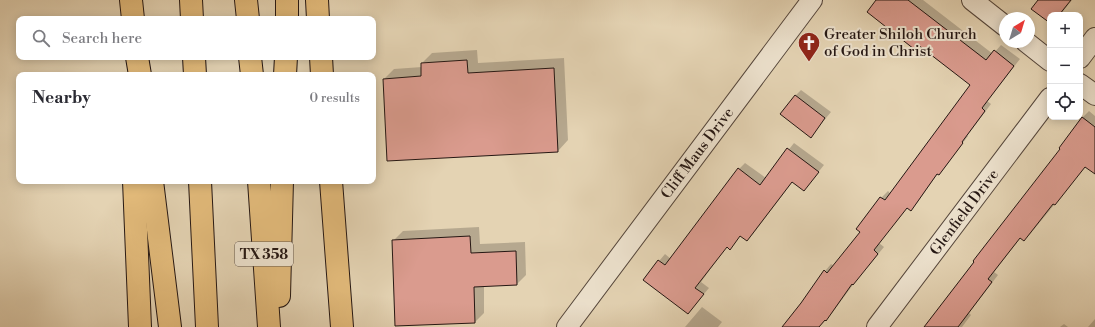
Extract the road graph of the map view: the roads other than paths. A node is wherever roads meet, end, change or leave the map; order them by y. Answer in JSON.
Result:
{"nodes":[{"id":1,"x":127,"y":0,"type":"edge"},
{"id":2,"x":131,"y":0,"type":"edge"},
{"id":3,"x":191,"y":0,"type":"edge"},
{"id":4,"x":246,"y":0,"type":"edge"},
{"id":5,"x":287,"y":0,"type":"edge"},
{"id":6,"x":317,"y":0,"type":"edge"},
{"id":7,"x":812,"y":0,"type":"edge"},
{"id":8,"x":972,"y":0,"type":"edge"},
{"id":9,"x":127,"y":16,"type":"edge"},
{"id":10,"x":133,"y":16,"type":"edge"},
{"id":11,"x":192,"y":16,"type":"edge"},
{"id":12,"x":248,"y":16,"type":"edge"},
{"id":13,"x":287,"y":16,"type":"edge"},
{"id":14,"x":318,"y":16,"type":"edge"},
{"id":15,"x":999,"y":21,"type":"edge"},
{"id":16,"x":1095,"y":38,"type":"edge"},
{"id":17,"x":1034,"y":48,"type":"edge"},
{"id":18,"x":1083,"y":54,"type":"edge"},
{"id":19,"x":1047,"y":59,"type":"edge"},
{"id":20,"x":129,"y":60,"type":"edge"},
{"id":21,"x":138,"y":60,"type":"edge"},
{"id":22,"x":194,"y":60,"type":"edge"},
{"id":23,"x":250,"y":60,"type":"edge"},
{"id":24,"x":286,"y":60,"type":"edge"},
{"id":25,"x":321,"y":60,"type":"edge"},
{"id":26,"x":130,"y":72,"type":"edge"},
{"id":27,"x":140,"y":72,"type":"edge"},
{"id":28,"x":195,"y":72,"type":"edge"},
{"id":29,"x":252,"y":72,"type":"edge"},
{"id":30,"x":285,"y":72,"type":"edge"},
{"id":31,"x":322,"y":72,"type":"edge"},
{"id":32,"x":1083,"y":86,"type":"edge"},
{"id":33,"x":1095,"y":95,"type":"edge"},
{"id":34,"x":1047,"y":102,"type":"edge"},
{"id":35,"x":134,"y":184,"type":"edge"},
{"id":36,"x":152,"y":184,"type":"edge"},
{"id":37,"x":200,"y":184,"type":"edge"},
{"id":38,"x":259,"y":184,"type":"edge"},
{"id":39,"x":282,"y":184,"type":"edge"},
{"id":40,"x":331,"y":184,"type":"edge"},
{"id":41,"x":140,"y":327,"type":"edge"},
{"id":42,"x":170,"y":327,"type":"edge"},
{"id":43,"x":208,"y":327,"type":"edge"},
{"id":44,"x":269,"y":327,"type":"edge"},
{"id":45,"x":278,"y":327,"type":"edge"},
{"id":46,"x":342,"y":327,"type":"edge"},
{"id":47,"x":565,"y":327,"type":"edge"},
{"id":48,"x":877,"y":327,"type":"edge"}],
"edges":[{"from":1,"to":9,"type":"main road"},
{"from":2,"to":10,"type":"main road"},
{"from":3,"to":11,"type":"main road"},
{"from":4,"to":12,"type":"main road"},
{"from":5,"to":13,"type":"main road"},
{"from":6,"to":14,"type":"main road"},
{"from":7,"to":47,"type":"street","name":"Cliff Maus Drive"},
{"from":8,"to":15,"type":"street"},
{"from":16,"to":18,"type":"street"},
{"from":17,"to":19,"type":"street"},
{"from":20,"to":26,"type":"main road"},
{"from":21,"to":27,"type":"main road"},
{"from":22,"to":28,"type":"main road"},
{"from":23,"to":29,"type":"main road"},
{"from":24,"to":30,"type":"main road"},
{"from":25,"to":31,"type":"main road"},
{"from":32,"to":33,"type":"street"},
{"from":34,"to":48,"type":"street","name":"Glenfield Drive"},
{"from":35,"to":41,"type":"main road"},
{"from":36,"to":42,"type":"main road"},
{"from":37,"to":43,"type":"main road"},
{"from":38,"to":44,"type":"main road","number":"TX 358"},
{"from":39,"to":45,"type":"main road"},
{"from":40,"to":46,"type":"main road"}]}
